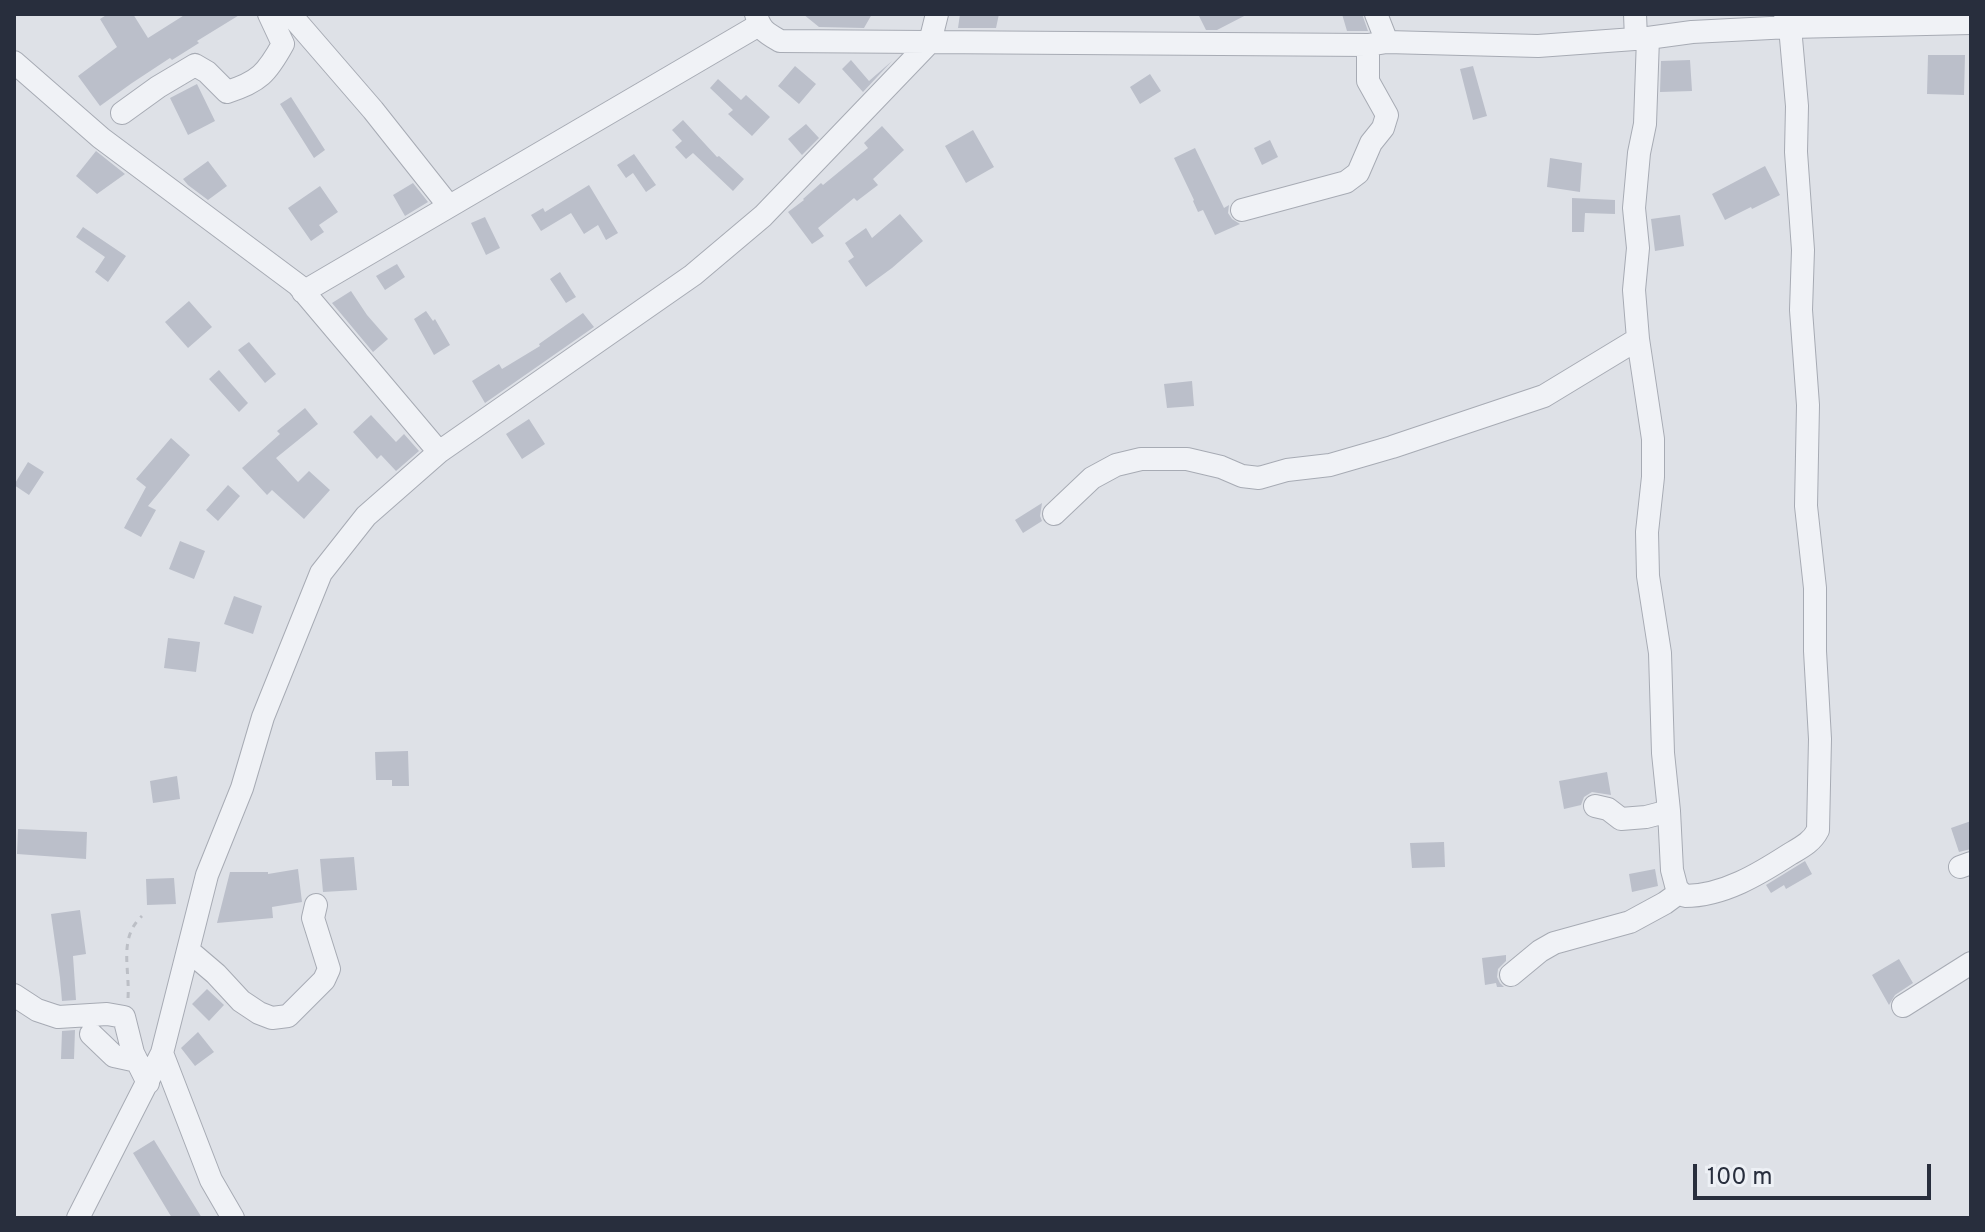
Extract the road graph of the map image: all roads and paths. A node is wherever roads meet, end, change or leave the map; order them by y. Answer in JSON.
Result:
{"nodes":[{"id":1,"x":269,"y":14,"type":"edge"},
{"id":2,"x":290,"y":14,"type":"edge"},
{"id":3,"x":937,"y":14,"type":"edge"},
{"id":4,"x":1376,"y":14,"type":"edge"},
{"id":5,"x":1635,"y":14,"type":"edge"},
{"id":6,"x":757,"y":20,"type":"edge"},
{"id":7,"x":1788,"y":21,"type":"edge"},
{"id":8,"x":1971,"y":23,"type":"edge"},
{"id":9,"x":1642,"y":39,"type":"junction"},
{"id":10,"x":930,"y":42,"type":"junction"},
{"id":11,"x":1378,"y":43,"type":"junction"},
{"id":12,"x":14,"y":62,"type":"edge"},
{"id":13,"x":122,"y":113,"type":"dead end"},
{"id":14,"x":449,"y":206,"type":"junction"},
{"id":15,"x":1242,"y":210,"type":"dead end"},
{"id":16,"x":303,"y":292,"type":"junction"},
{"id":17,"x":1638,"y":339,"type":"junction"},
{"id":18,"x":439,"y":452,"type":"junction"},
{"id":19,"x":1054,"y":514,"type":"dead end"},
{"id":20,"x":1595,"y":806,"type":"dead end"},
{"id":21,"x":1669,"y":811,"type":"junction"},
{"id":22,"x":1680,"y":892,"type":"junction"},
{"id":23,"x":316,"y":905,"type":"dead end"},
{"id":24,"x":142,"y":916,"type":"dead end"},
{"id":25,"x":189,"y":951,"type":"junction"},
{"id":26,"x":1971,"y":963,"type":"edge"},
{"id":27,"x":1511,"y":975,"type":"dead end"},
{"id":28,"x":14,"y":995,"type":"edge"},
{"id":29,"x":1903,"y":1006,"type":"dead end"},
{"id":30,"x":124,"y":1017,"type":"junction"},
{"id":31,"x":91,"y":1034,"type":"dead end"},
{"id":32,"x":162,"y":1053,"type":"junction"},
{"id":33,"x":137,"y":1061,"type":"junction"},
{"id":34,"x":148,"y":1083,"type":"junction"},
{"id":35,"x":78,"y":1218,"type":"edge"},
{"id":36,"x":233,"y":1218,"type":"edge"}],
"edges":[{"from":1,"to":13,"type":"street"},
{"from":2,"to":14,"type":"street"},
{"from":3,"to":10,"type":"street"},
{"from":4,"to":11,"type":"street"},
{"from":5,"to":9,"type":"street"},
{"from":6,"to":10,"type":"street"},
{"from":6,"to":14,"type":"street"},
{"from":7,"to":8,"type":"street"},
{"from":7,"to":9,"type":"street"},
{"from":7,"to":22,"type":"street"},
{"from":9,"to":11,"type":"street"},
{"from":9,"to":17,"type":"street"},
{"from":10,"to":11,"type":"street"},
{"from":10,"to":18,"type":"street"},
{"from":11,"to":15,"type":"street"},
{"from":12,"to":16,"type":"street"},
{"from":14,"to":16,"type":"street"},
{"from":16,"to":18,"type":"street"},
{"from":17,"to":19,"type":"street"},
{"from":17,"to":21,"type":"street"},
{"from":18,"to":25,"type":"street"},
{"from":20,"to":21,"type":"street"},
{"from":21,"to":22,"type":"street"},
{"from":22,"to":27,"type":"street"},
{"from":23,"to":25,"type":"street"},
{"from":24,"to":30,"type":"path"},
{"from":25,"to":32,"type":"street"},
{"from":26,"to":29,"type":"street"},
{"from":28,"to":30,"type":"street"},
{"from":30,"to":33,"type":"street"},
{"from":31,"to":33,"type":"street"},
{"from":32,"to":34,"type":"street"},
{"from":32,"to":36,"type":"street"},
{"from":33,"to":34,"type":"street"},
{"from":34,"to":35,"type":"street"}]}
